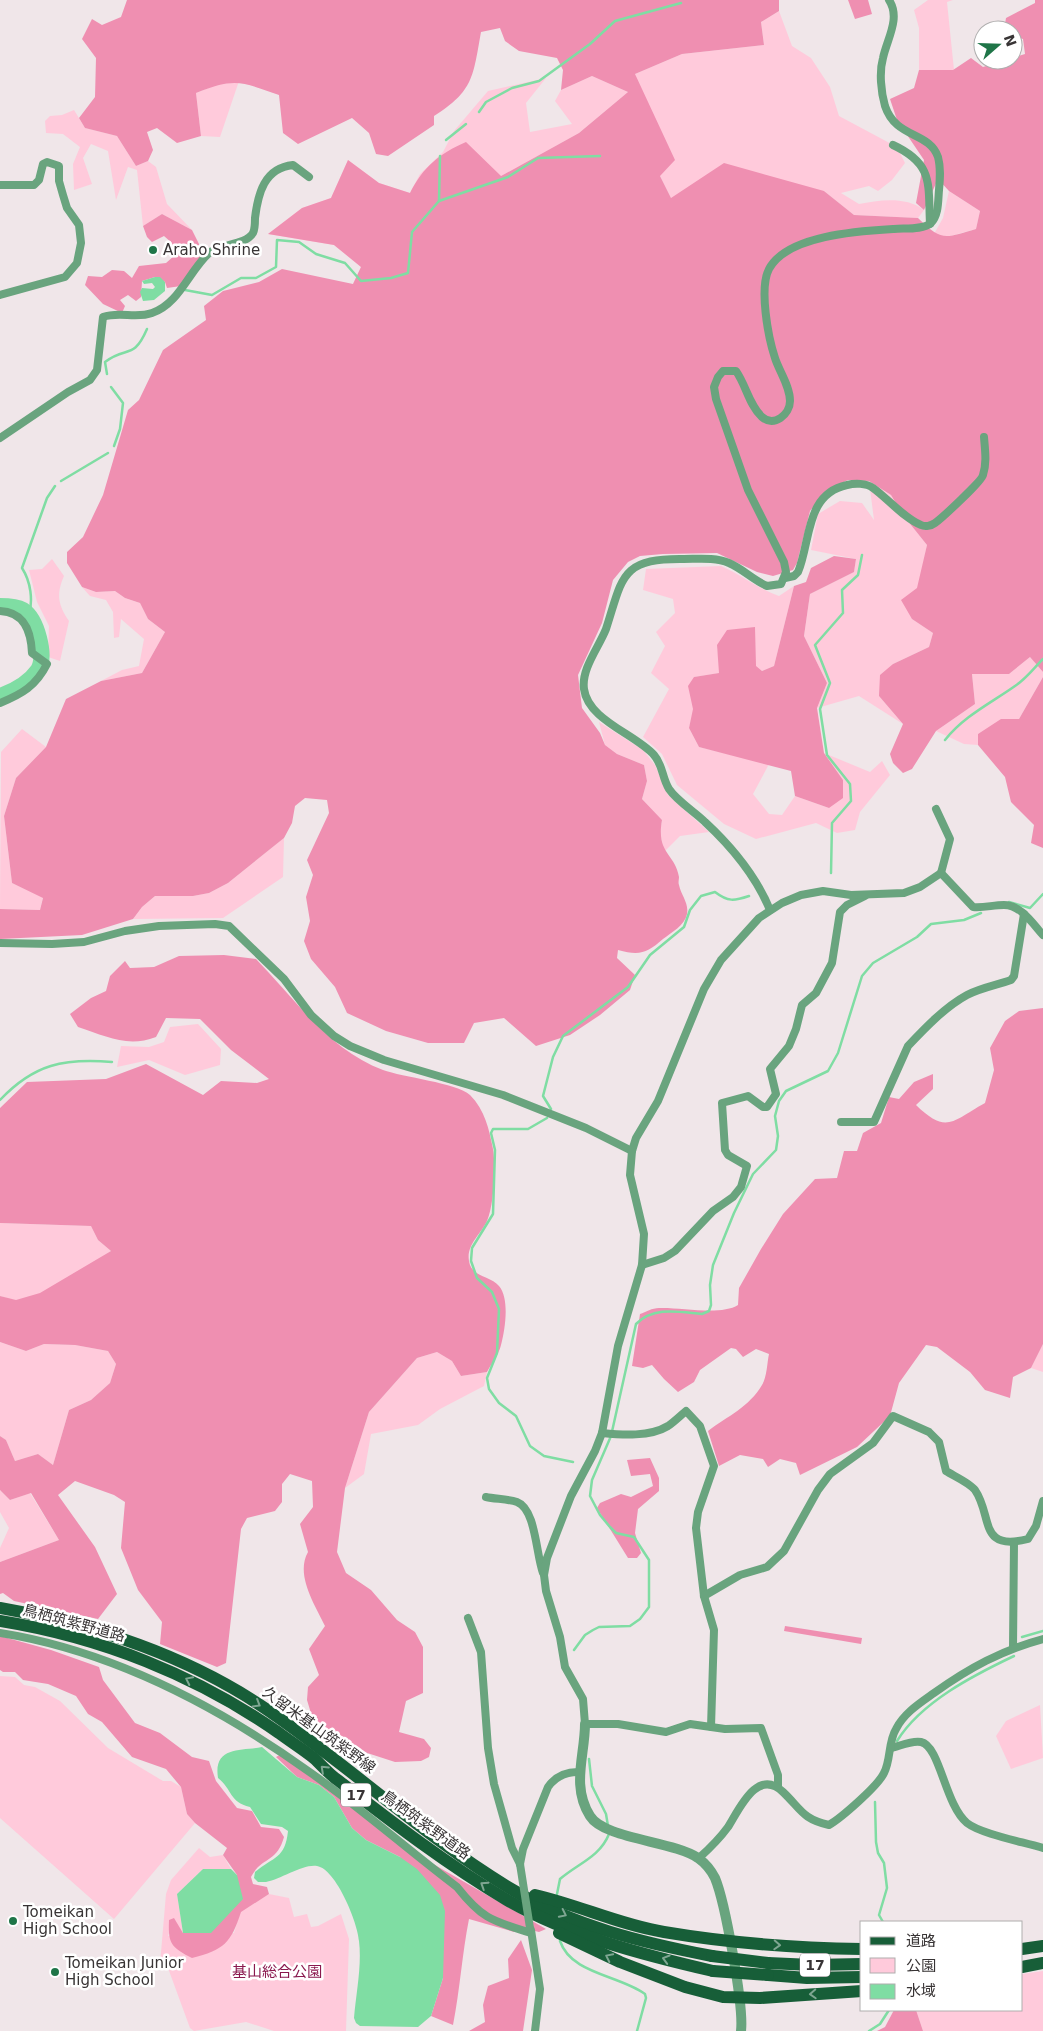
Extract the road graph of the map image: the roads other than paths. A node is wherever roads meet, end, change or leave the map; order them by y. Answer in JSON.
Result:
{"nodes":[{"id":1,"x":889,"y":0,"type":"edge"},
{"id":2,"x":892,"y":145,"type":"dead end"},
{"id":3,"x":309,"y":177,"type":"dead end"},
{"id":4,"x":0,"y":185,"type":"edge"},
{"id":5,"x":930,"y":224,"type":"junction"},
{"id":6,"x":0,"y":295,"type":"edge"},
{"id":7,"x":984,"y":437,"type":"dead end"},
{"id":8,"x":0,"y":438,"type":"edge"},
{"id":9,"x":785,"y":578,"type":"junction"},
{"id":10,"x":0,"y":611,"type":"edge"},
{"id":11,"x":0,"y":703,"type":"edge"},
{"id":12,"x":936,"y":809,"type":"dead end"},
{"id":13,"x":941,"y":872,"type":"junction"},
{"id":14,"x":868,"y":894,"type":"junction"},
{"id":15,"x":770,"y":910,"type":"junction"},
{"id":16,"x":1024,"y":914,"type":"junction"},
{"id":17,"x":1043,"y":935,"type":"edge"},
{"id":18,"x":0,"y":943,"type":"edge"},
{"id":19,"x":841,"y":1122,"type":"dead end"},
{"id":20,"x":632,"y":1151,"type":"junction"},
{"id":21,"x":642,"y":1265,"type":"junction"},
{"id":22,"x":608,"y":1433,"type":"junction"},
{"id":23,"x":486,"y":1497,"type":"dead end"},
{"id":24,"x":1043,"y":1501,"type":"edge"},
{"id":25,"x":1014,"y":1543,"type":"junction"},
{"id":26,"x":544,"y":1575,"type":"junction"},
{"id":27,"x":704,"y":1596,"type":"junction"},
{"id":28,"x":0,"y":1608,"type":"edge"},
{"id":29,"x":468,"y":1618,"type":"dead end"},
{"id":30,"x":0,"y":1621,"type":"edge"},
{"id":31,"x":0,"y":1633,"type":"edge"},
{"id":32,"x":1043,"y":1639,"type":"edge"},
{"id":33,"x":1013,"y":1647,"type":"junction"},
{"id":34,"x":585,"y":1724,"type":"junction"},
{"id":35,"x":710,"y":1728,"type":"junction"},
{"id":36,"x":891,"y":1748,"type":"junction"},
{"id":37,"x":578,"y":1772,"type":"junction"},
{"id":38,"x":778,"y":1787,"type":"junction"},
{"id":39,"x":1043,"y":1848,"type":"edge"},
{"id":40,"x":699,"y":1858,"type":"junction"},
{"id":41,"x":520,"y":1864,"type":"junction"},
{"id":42,"x":511,"y":1896,"type":"junction"},
{"id":43,"x":531,"y":1930,"type":"junction"},
{"id":44,"x":729,"y":1940,"type":"junction"},
{"id":45,"x":1043,"y":1946,"type":"edge"},
{"id":46,"x":1023,"y":1947,"type":"edge"},
{"id":47,"x":860,"y":1949,"type":"edge"},
{"id":48,"x":1043,"y":1962,"type":"edge"},
{"id":49,"x":1023,"y":1963,"type":"edge"},
{"id":50,"x":860,"y":1964,"type":"edge"},
{"id":51,"x":1023,"y":1967,"type":"edge"},
{"id":52,"x":768,"y":1969,"type":"junction"},
{"id":53,"x":860,"y":1977,"type":"edge"},
{"id":54,"x":860,"y":1991,"type":"edge"},
{"id":55,"x":739,"y":1999,"type":"junction"},
{"id":56,"x":535,"y":2031,"type":"edge"},
{"id":57,"x":741,"y":2031,"type":"edge"}],
"edges":[{"from":1,"to":5,"type":"street"},
{"from":2,"to":5,"type":"street"},
{"from":3,"to":8,"type":"street"},
{"from":4,"to":6,"type":"street"},
{"from":5,"to":9,"type":"street"},
{"from":7,"to":9,"type":"street"},
{"from":9,"to":15,"type":"street"},
{"from":10,"to":11,"type":"street"},
{"from":12,"to":13,"type":"street"},
{"from":13,"to":14,"type":"street"},
{"from":13,"to":16,"type":"street"},
{"from":14,"to":15,"type":"street"},
{"from":14,"to":21,"type":"street"},
{"from":15,"to":20,"type":"street"},
{"from":16,"to":17,"type":"street"},
{"from":16,"to":19,"type":"street"},
{"from":18,"to":20,"type":"street"},
{"from":20,"to":21,"type":"street"},
{"from":21,"to":22,"type":"street"},
{"from":22,"to":26,"type":"street"},
{"from":22,"to":27,"type":"street"},
{"from":23,"to":26,"type":"street"},
{"from":24,"to":25,"type":"street"},
{"from":25,"to":27,"type":"street"},
{"from":25,"to":33,"type":"street"},
{"from":26,"to":34,"type":"street"},
{"from":27,"to":35,"type":"street"},
{"from":28,"to":42,"type":"main road","name":"久留米基山筑紫野線","number":"17","one_way":true},
{"from":29,"to":41,"type":"street"},
{"from":42,"to":30,"type":"main road","name":"鳥栖筑紫野道路","number":"17","one_way":true},
{"from":31,"to":43,"type":"street"},
{"from":32,"to":33,"type":"street"},
{"from":33,"to":36,"type":"street"},
{"from":34,"to":35,"type":"street"},
{"from":34,"to":37,"type":"street"},
{"from":35,"to":38,"type":"street"},
{"from":36,"to":38,"type":"street"},
{"from":36,"to":39,"type":"street"},
{"from":37,"to":40,"type":"street"},
{"from":37,"to":41,"type":"street"},
{"from":38,"to":40,"type":"street"},
{"from":40,"to":44,"type":"street"},
{"from":41,"to":43,"type":"street","bridge":true},
{"from":42,"to":44,"type":"main road"},
{"from":42,"to":52,"type":"main road","name":"久留米基山筑紫野線","number":"17","one_way":true,"bridge":true},
{"from":52,"to":42,"type":"main road","name":"鳥栖筑紫野道路","number":"17","one_way":true,"bridge":true},
{"from":55,"to":42,"type":"main road","one_way":true},
{"from":43,"to":56,"type":"street"},
{"from":44,"to":47,"type":"main road","one_way":true},
{"from":44,"to":55,"type":"street"},
{"from":45,"to":46,"type":"main road"},
{"from":48,"to":49,"type":"main road"},
{"from":48,"to":51,"type":"main road"},
{"from":50,"to":52,"type":"main road","name":"久留米基山筑紫野線","number":"17"},
{"from":52,"to":53,"type":"main road","name":"鳥栖筑紫野道路","number":"17"},
{"from":54,"to":55,"type":"main road","one_way":true},
{"from":55,"to":57,"type":"street"}]}
